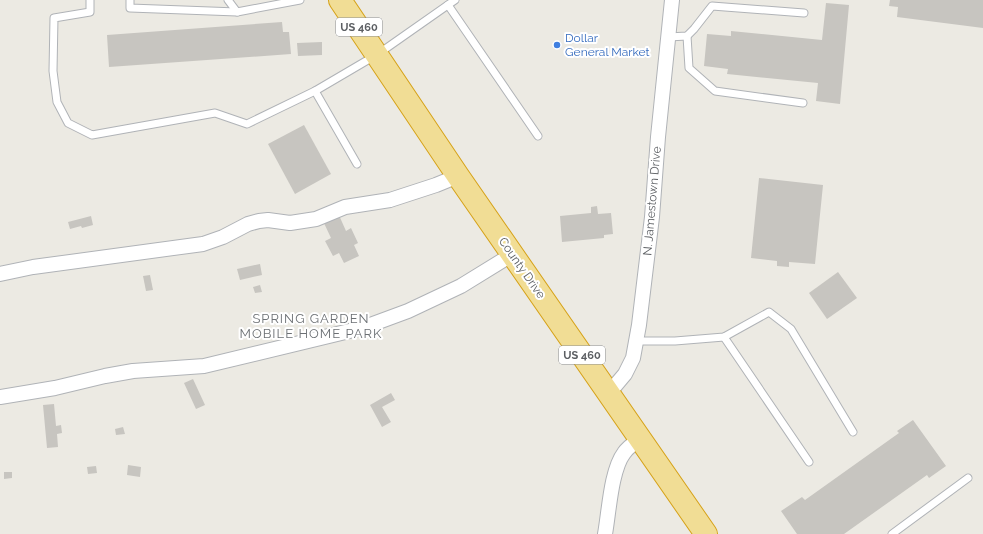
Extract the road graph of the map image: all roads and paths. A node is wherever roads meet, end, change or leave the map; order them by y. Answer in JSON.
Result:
{"nodes":[{"id":1,"x":90,"y":0,"type":"edge"},
{"id":2,"x":130,"y":0,"type":"edge"},
{"id":3,"x":228,"y":0,"type":"edge"},
{"id":4,"x":298,"y":0,"type":"edge"},
{"id":5,"x":340,"y":0,"type":"edge"},
{"id":6,"x":455,"y":0,"type":"edge"},
{"id":7,"x":672,"y":0,"type":"edge"},
{"id":8,"x":274,"y":2,"type":"edge"},
{"id":9,"x":448,"y":5,"type":"junction"},
{"id":10,"x":236,"y":12,"type":"junction"},
{"id":11,"x":804,"y":13,"type":"dead end"},
{"id":12,"x":687,"y":36,"type":"junction"},
{"id":13,"x":668,"y":37,"type":"junction"},
{"id":14,"x":378,"y":54,"type":"junction"},
{"id":15,"x":315,"y":91,"type":"junction"},
{"id":16,"x":803,"y":103,"type":"dead end"},
{"id":17,"x":538,"y":136,"type":"dead end"},
{"id":18,"x":357,"y":164,"type":"dead end"},
{"id":19,"x":458,"y":176,"type":"junction"},
{"id":20,"x":513,"y":254,"type":"junction"},
{"id":21,"x":0,"y":274,"type":"edge"},
{"id":22,"x":724,"y":337,"type":"junction"},
{"id":23,"x":636,"y":341,"type":"junction"},
{"id":24,"x":609,"y":393,"type":"junction"},
{"id":25,"x":1,"y":395,"type":"edge"},
{"id":26,"x":853,"y":432,"type":"dead end"},
{"id":27,"x":640,"y":439,"type":"junction"},
{"id":28,"x":809,"y":462,"type":"dead end"},
{"id":29,"x":968,"y":478,"type":"dead end"},
{"id":30,"x":605,"y":534,"type":"edge"},
{"id":31,"x":706,"y":534,"type":"edge"},
{"id":32,"x":892,"y":534,"type":"edge"}],
"edges":[{"from":1,"to":15,"type":"lane"},
{"from":2,"to":10,"type":"lane"},
{"from":3,"to":10,"type":"lane"},
{"from":4,"to":8,"type":"lane"},
{"from":5,"to":14,"type":"highway","name":"County Drive","number":"US 460"},
{"from":6,"to":9,"type":"lane"},
{"from":7,"to":13,"type":"street","name":"N. Jamestown Drive"},
{"from":8,"to":10,"type":"lane"},
{"from":9,"to":14,"type":"lane"},
{"from":9,"to":17,"type":"lane"},
{"from":11,"to":12,"type":"lane"},
{"from":12,"to":13,"type":"lane"},
{"from":12,"to":16,"type":"lane"},
{"from":13,"to":23,"type":"street","name":"N. Jamestown Drive"},
{"from":14,"to":15,"type":"lane"},
{"from":14,"to":19,"type":"highway","name":"County Drive","number":"US 460"},
{"from":15,"to":18,"type":"lane"},
{"from":19,"to":20,"type":"highway","name":"County Drive","number":"US 460"},
{"from":19,"to":21,"type":"street"},
{"from":20,"to":24,"type":"highway","name":"County Drive","number":"US 460"},
{"from":20,"to":25,"type":"street"},
{"from":22,"to":23,"type":"lane"},
{"from":22,"to":26,"type":"lane"},
{"from":22,"to":28,"type":"lane"},
{"from":23,"to":24,"type":"street","name":"N. Jamestown Drive"},
{"from":24,"to":27,"type":"highway","name":"County Drive","number":"US 460"},
{"from":27,"to":30,"type":"street"},
{"from":27,"to":31,"type":"highway","name":"County Drive","number":"US 460"},
{"from":29,"to":32,"type":"lane"}]}
